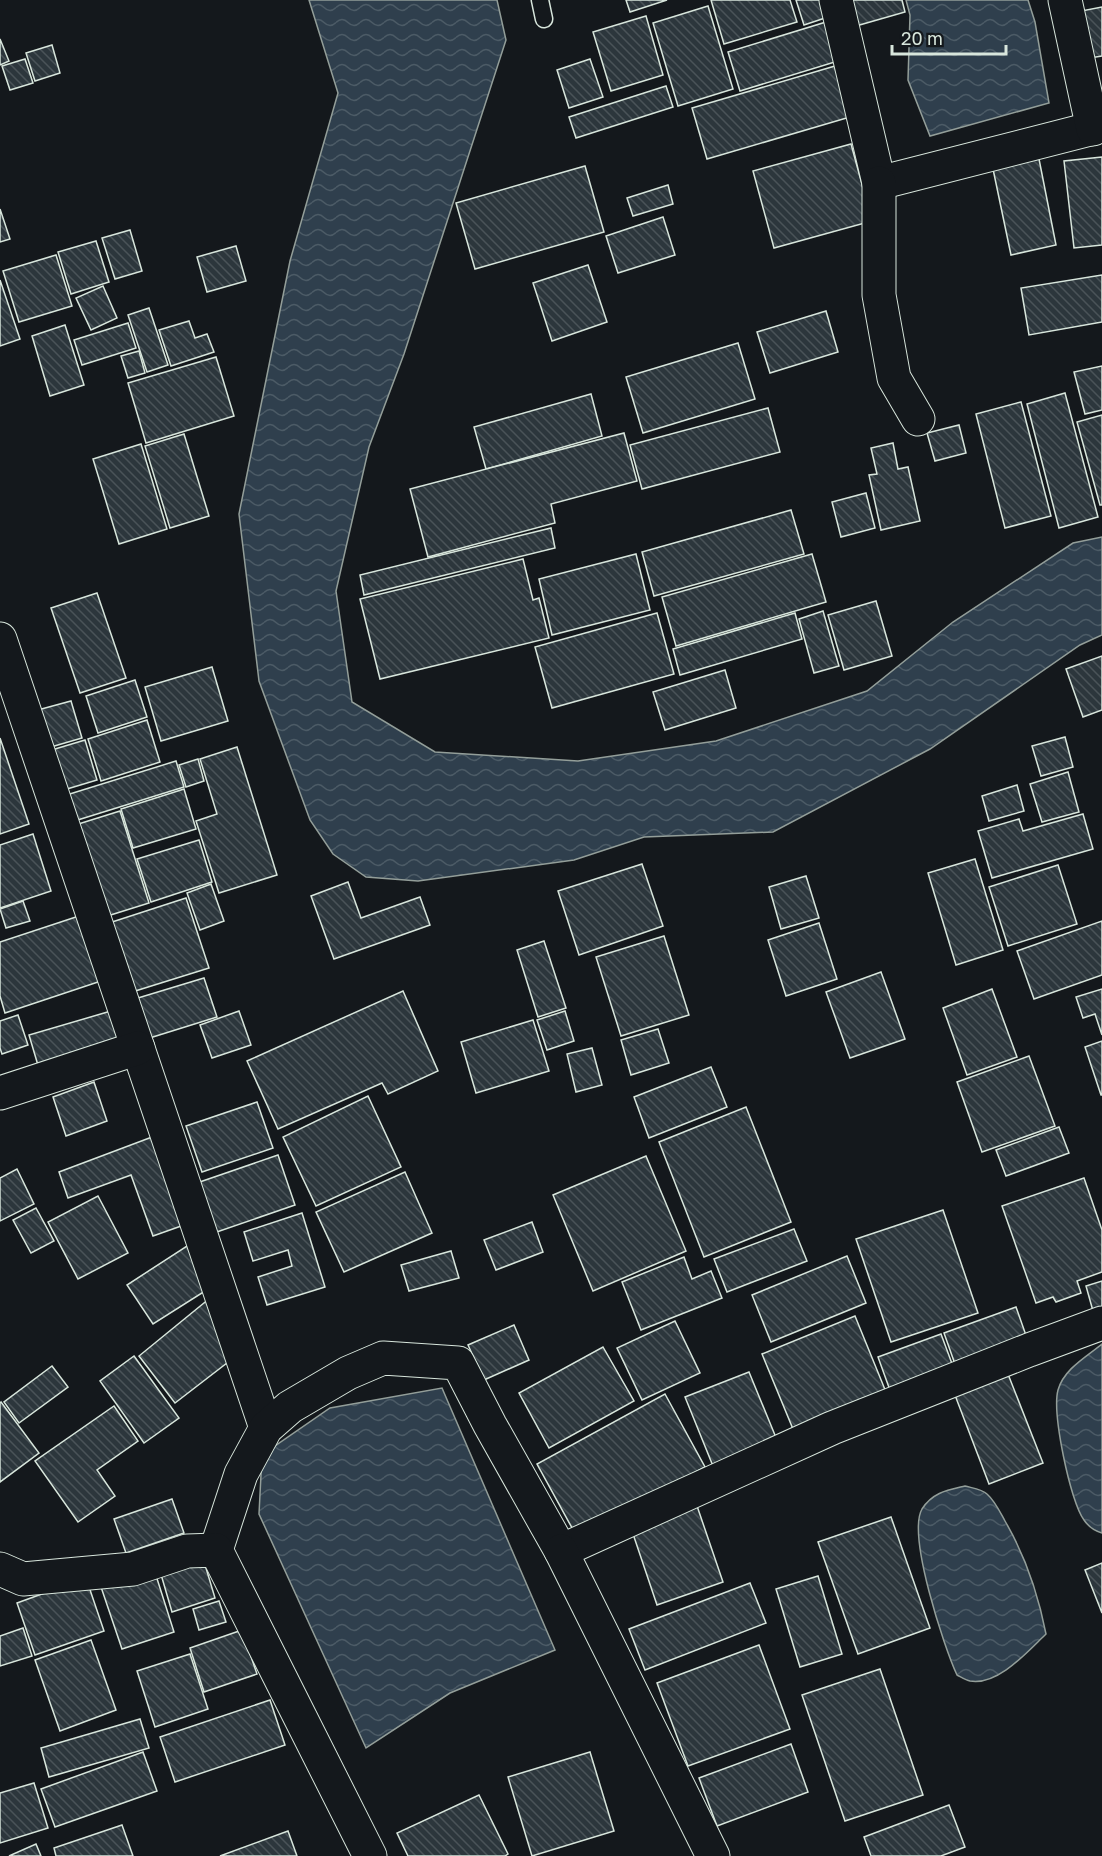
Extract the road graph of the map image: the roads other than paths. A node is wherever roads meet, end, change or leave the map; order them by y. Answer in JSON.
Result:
{"nodes":[{"id":1,"x":540,"y":0,"type":"edge"},
{"id":2,"x":836,"y":0,"type":"edge"},
{"id":3,"x":1065,"y":0,"type":"edge"},
{"id":4,"x":544,"y":19,"type":"dead end"},
{"id":5,"x":1097,"y":128,"type":"edge"},
{"id":6,"x":879,"y":183,"type":"junction"},
{"id":7,"x":918,"y":419,"type":"dead end"},
{"id":8,"x":0,"y":639,"type":"edge"},
{"id":9,"x":138,"y":1048,"type":"junction"},
{"id":10,"x":0,"y":1093,"type":"edge"},
{"id":11,"x":1102,"y":1323,"type":"edge"},
{"id":12,"x":266,"y":1428,"type":"junction"},
{"id":13,"x":216,"y":1550,"type":"junction"},
{"id":14,"x":561,"y":1551,"type":"junction"},
{"id":15,"x":0,"y":1569,"type":"edge"},
{"id":16,"x":370,"y":1856,"type":"edge"},
{"id":17,"x":713,"y":1856,"type":"edge"}],
"edges":[{"from":1,"to":4,"type":"lane"},
{"from":2,"to":6,"type":"street"},
{"from":3,"to":5,"type":"street"},
{"from":5,"to":6,"type":"street"},
{"from":6,"to":7,"type":"street"},
{"from":8,"to":9,"type":"street"},
{"from":9,"to":10,"type":"street"},
{"from":9,"to":12,"type":"street"},
{"from":11,"to":14,"type":"street"},
{"from":12,"to":13,"type":"street"},
{"from":12,"to":14,"type":"street"},
{"from":13,"to":15,"type":"street"},
{"from":13,"to":16,"type":"street"},
{"from":14,"to":17,"type":"street"}]}
